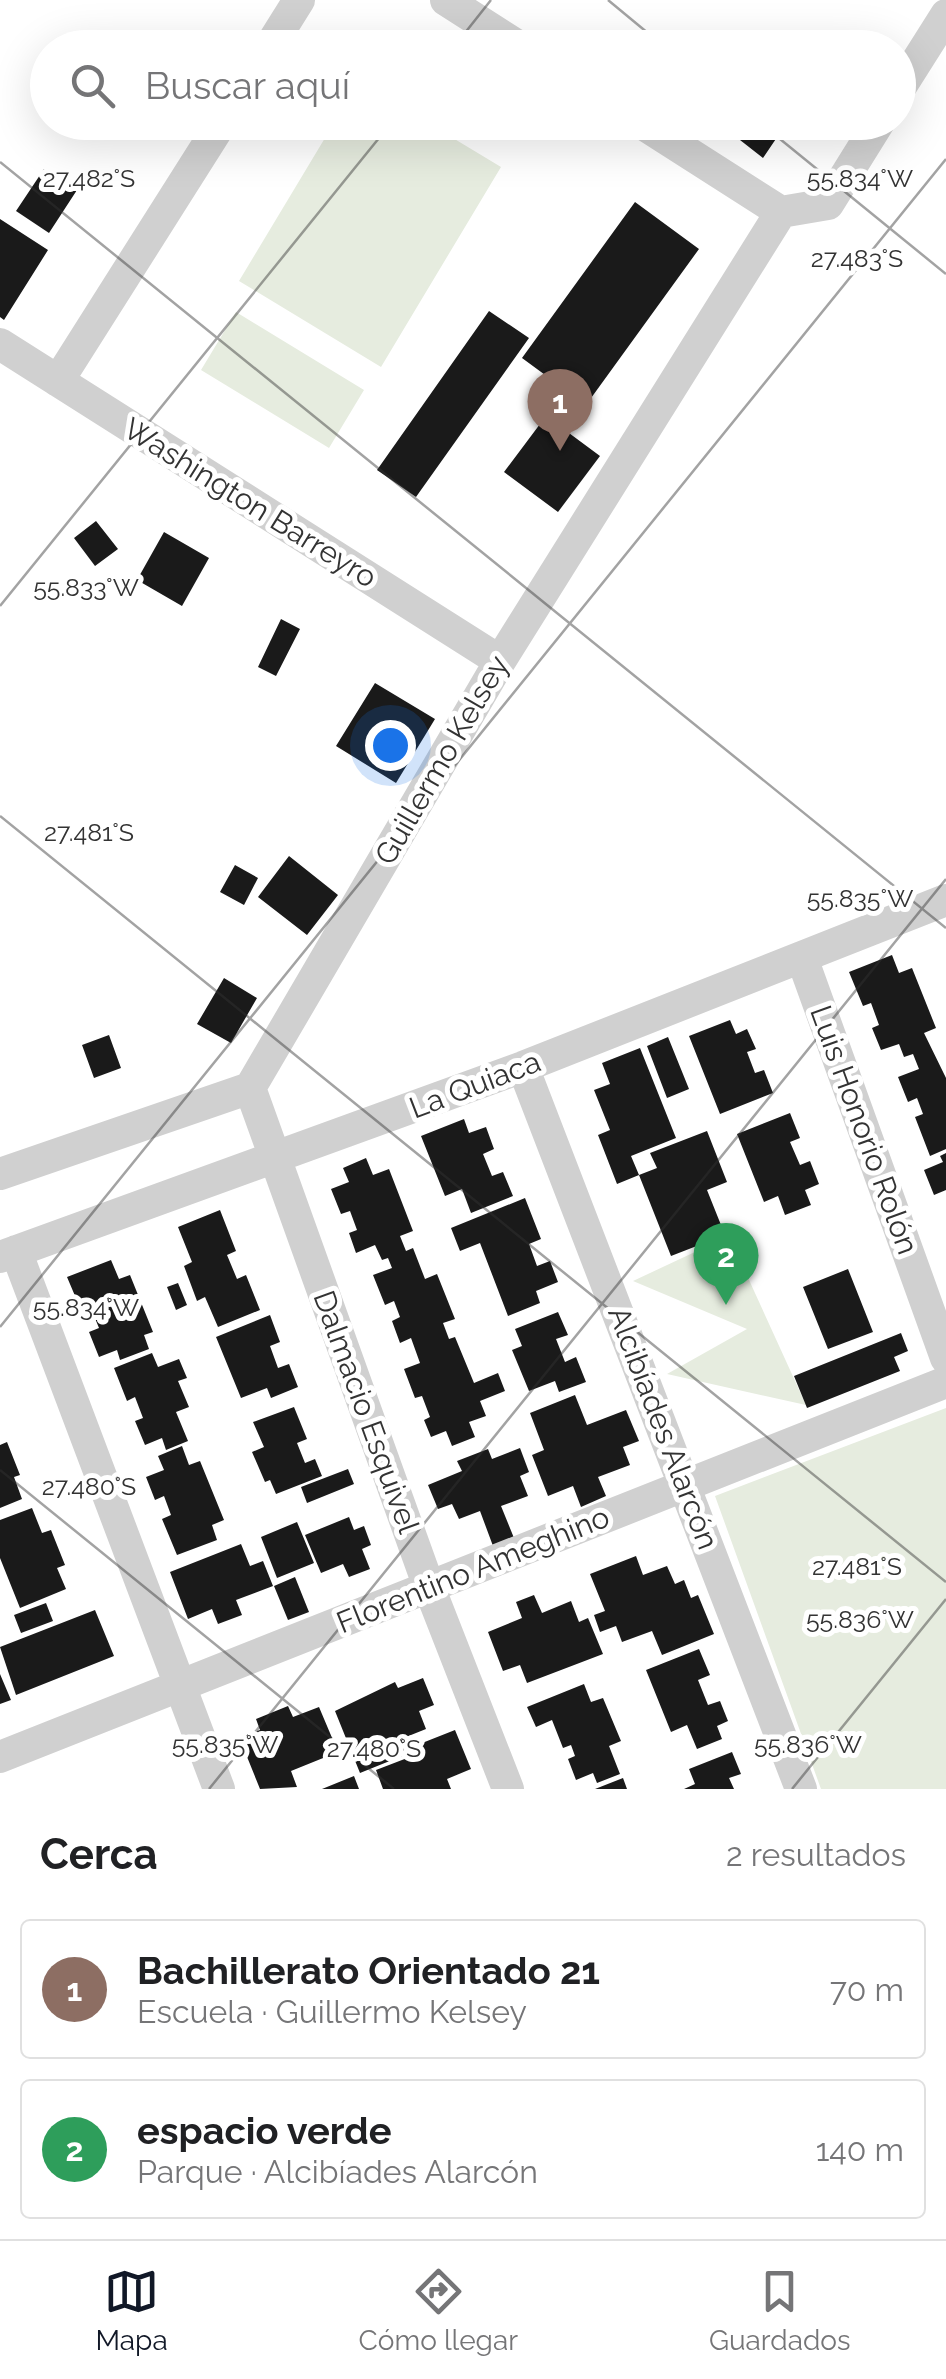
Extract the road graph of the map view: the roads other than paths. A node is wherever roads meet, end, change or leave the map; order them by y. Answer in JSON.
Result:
{"nodes":[{"id":1,"x":299,"y":0,"type":"edge"},
{"id":2,"x":446,"y":0,"type":"edge"},
{"id":3,"x":946,"y":15,"type":"edge"},
{"id":4,"x":280,"y":30,"type":"edge"},
{"id":5,"x":494,"y":30,"type":"edge"},
{"id":6,"x":916,"y":62,"type":"edge"},
{"id":7,"x":211,"y":140,"type":"edge"},
{"id":8,"x":668,"y":140,"type":"edge"},
{"id":9,"x":868,"y":140,"type":"edge"},
{"id":10,"x":781,"y":212,"type":"junction"},
{"id":11,"x":0,"y":344,"type":"edge"},
{"id":12,"x":58,"y":381,"type":"junction"},
{"id":13,"x":500,"y":661,"type":"junction"},
{"id":14,"x":946,"y":900,"type":"edge"},
{"id":15,"x":802,"y":958,"type":"junction"},
{"id":16,"x":523,"y":1067,"type":"junction"},
{"id":17,"x":250,"y":1088,"type":"junction"},
{"id":18,"x":275,"y":1160,"type":"junction"},
{"id":19,"x":0,"y":1174,"type":"edge"},
{"id":20,"x":8,"y":1254,"type":"edge"},
{"id":21,"x":946,"y":1358,"type":"edge"},
{"id":22,"x":946,"y":1382,"type":"edge"},
{"id":23,"x":686,"y":1486,"type":"junction"},
{"id":24,"x":429,"y":1587,"type":"junction"},
{"id":25,"x":178,"y":1686,"type":"junction"},
{"id":26,"x":0,"y":1757,"type":"edge"},
{"id":27,"x":219,"y":1789,"type":"edge"},
{"id":28,"x":508,"y":1789,"type":"edge"},
{"id":29,"x":801,"y":1789,"type":"edge"}],
"edges":[{"from":1,"to":4,"type":"street"},
{"from":2,"to":5,"type":"street"},
{"from":3,"to":6,"type":"street"},
{"from":7,"to":12,"type":"street"},
{"from":8,"to":10,"type":"street"},
{"from":9,"to":10,"type":"street"},
{"from":10,"to":13,"type":"street","name":"Guillermo Kelsey"},
{"from":11,"to":12,"type":"street","name":"Washington Barreyro"},
{"from":12,"to":13,"type":"street","name":"Washington Barreyro"},
{"from":13,"to":17,"type":"street","name":"Guillermo Kelsey"},
{"from":14,"to":15,"type":"street","name":"La Quiaca"},
{"from":15,"to":16,"type":"street","name":"La Quiaca"},
{"from":15,"to":21,"type":"street","name":"Luis Honorio Rolón"},
{"from":16,"to":18,"type":"street","name":"La Quiaca"},
{"from":16,"to":23,"type":"street","name":"Alcibíades Alarcón"},
{"from":17,"to":18,"type":"street","name":"Dalmacio Esquivel"},
{"from":17,"to":19,"type":"street"},
{"from":18,"to":20,"type":"street","name":"La Quiaca"},
{"from":18,"to":24,"type":"street","name":"Dalmacio Esquivel"},
{"from":20,"to":25,"type":"street"},
{"from":22,"to":23,"type":"street","name":"Florentino Ameghino"},
{"from":23,"to":24,"type":"street","name":"Florentino Ameghino"},
{"from":23,"to":29,"type":"street","name":"Alcibíades Alarcón"},
{"from":24,"to":25,"type":"street","name":"Florentino Ameghino"},
{"from":24,"to":28,"type":"street","name":"Dalmacio Esquivel"},
{"from":25,"to":26,"type":"street","name":"Florentino Ameghino"},
{"from":25,"to":27,"type":"street"}]}
